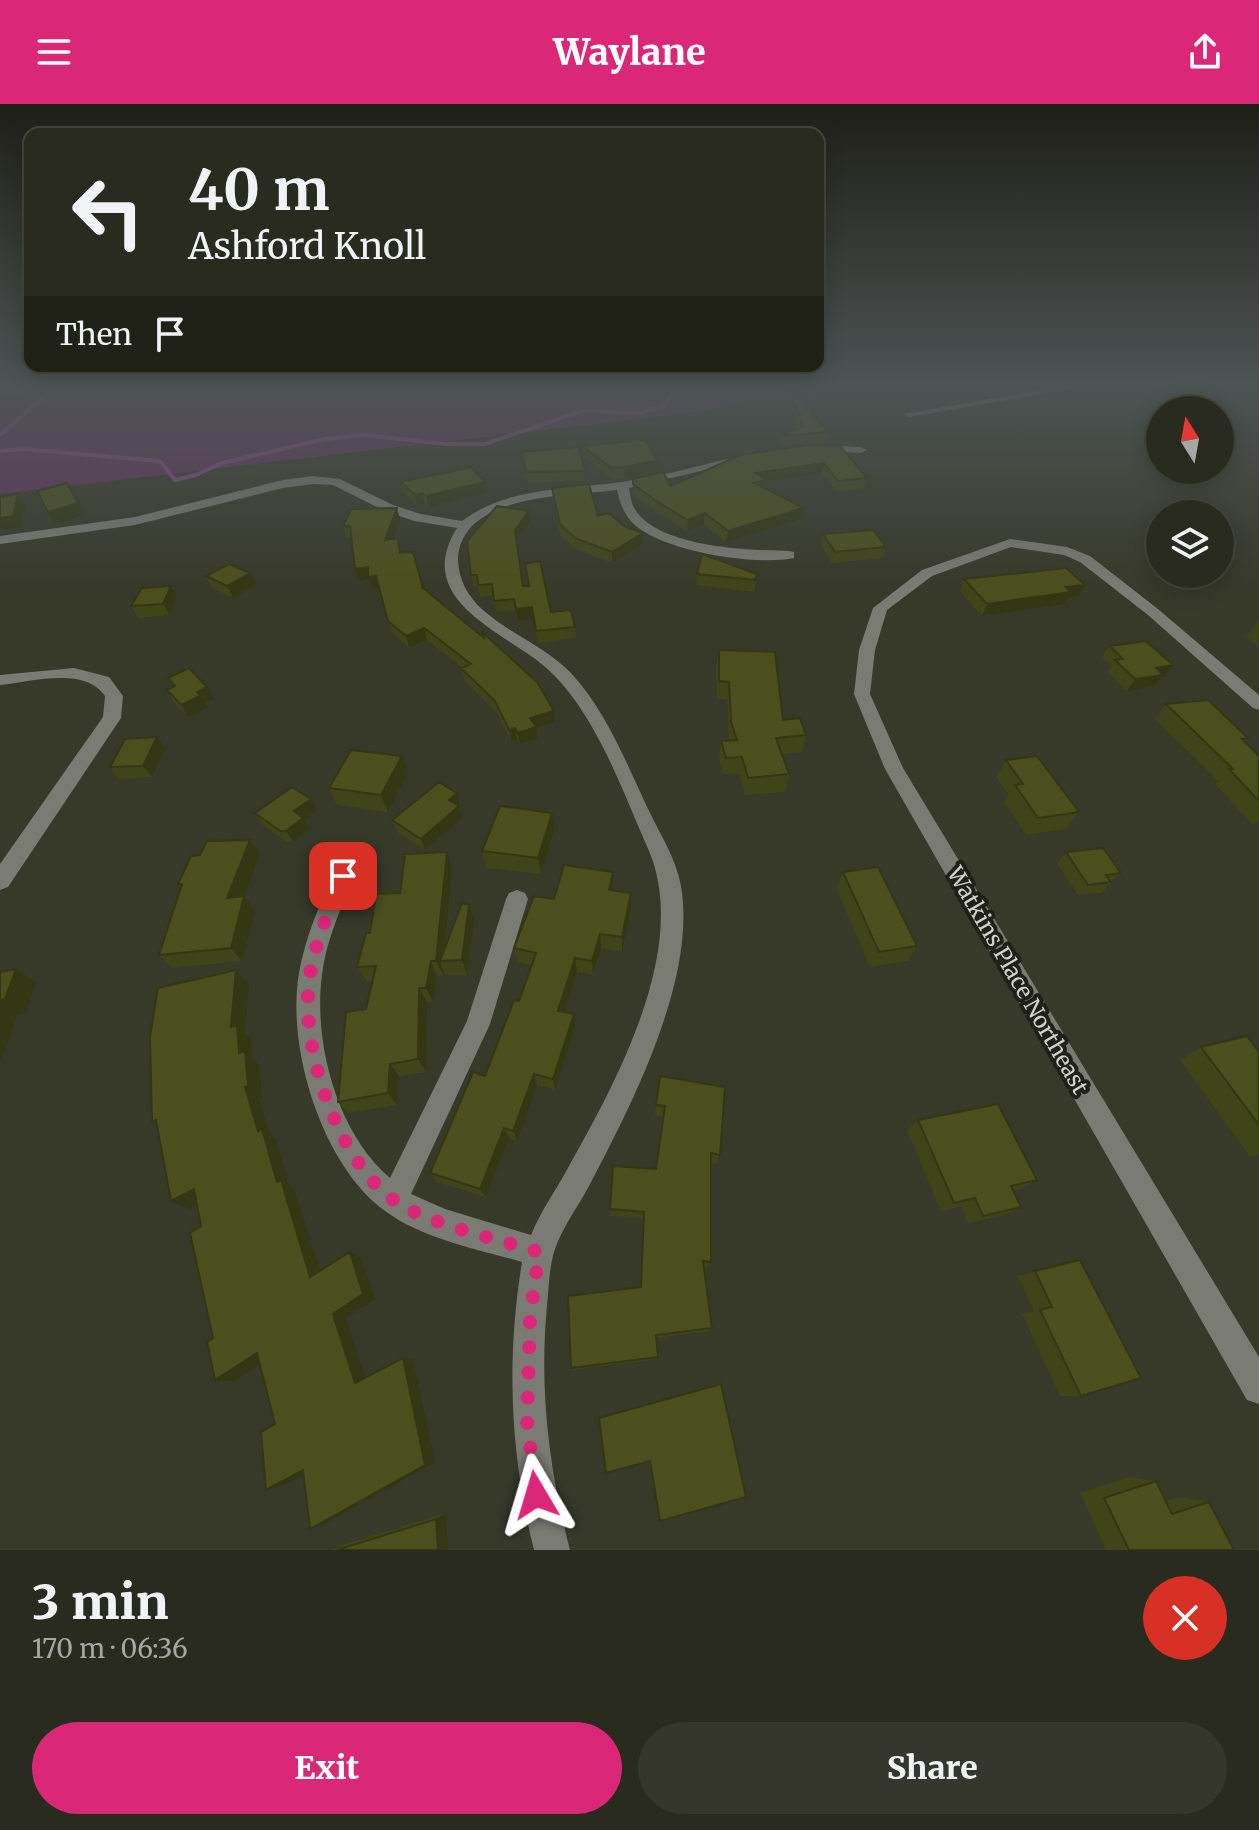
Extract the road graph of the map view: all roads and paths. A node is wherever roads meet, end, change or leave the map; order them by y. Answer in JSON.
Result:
{"nodes":[{"id":1,"x":760,"y":454,"type":"edge"},
{"id":2,"x":622,"y":486,"type":"junction"},
{"id":3,"x":464,"y":525,"type":"junction"},
{"id":4,"x":0,"y":540,"type":"edge"},
{"id":5,"x":789,"y":555,"type":"dead end"},
{"id":6,"x":0,"y":680,"type":"edge"},
{"id":7,"x":1259,"y":704,"type":"edge"},
{"id":8,"x":343,"y":876,"type":"dead end"},
{"id":9,"x":0,"y":881,"type":"edge"},
{"id":10,"x":517,"y":899,"type":"dead end"},
{"id":11,"x":394,"y":1200,"type":"junction"},
{"id":12,"x":539,"y":1252,"type":"junction"},
{"id":13,"x":1259,"y":1388,"type":"edge"},
{"id":14,"x":552,"y":1550,"type":"edge"}],
"edges":[{"from":1,"to":2,"type":"street"},
{"from":2,"to":3,"type":"street"},
{"from":2,"to":5,"type":"street"},
{"from":3,"to":4,"type":"street"},
{"from":3,"to":12,"type":"street"},
{"from":6,"to":9,"type":"street"},
{"from":7,"to":13,"type":"street","name":"Watkins Place Northeast"},
{"from":8,"to":11,"type":"street"},
{"from":10,"to":11,"type":"street"},
{"from":11,"to":12,"type":"street"},
{"from":12,"to":14,"type":"street"}]}
